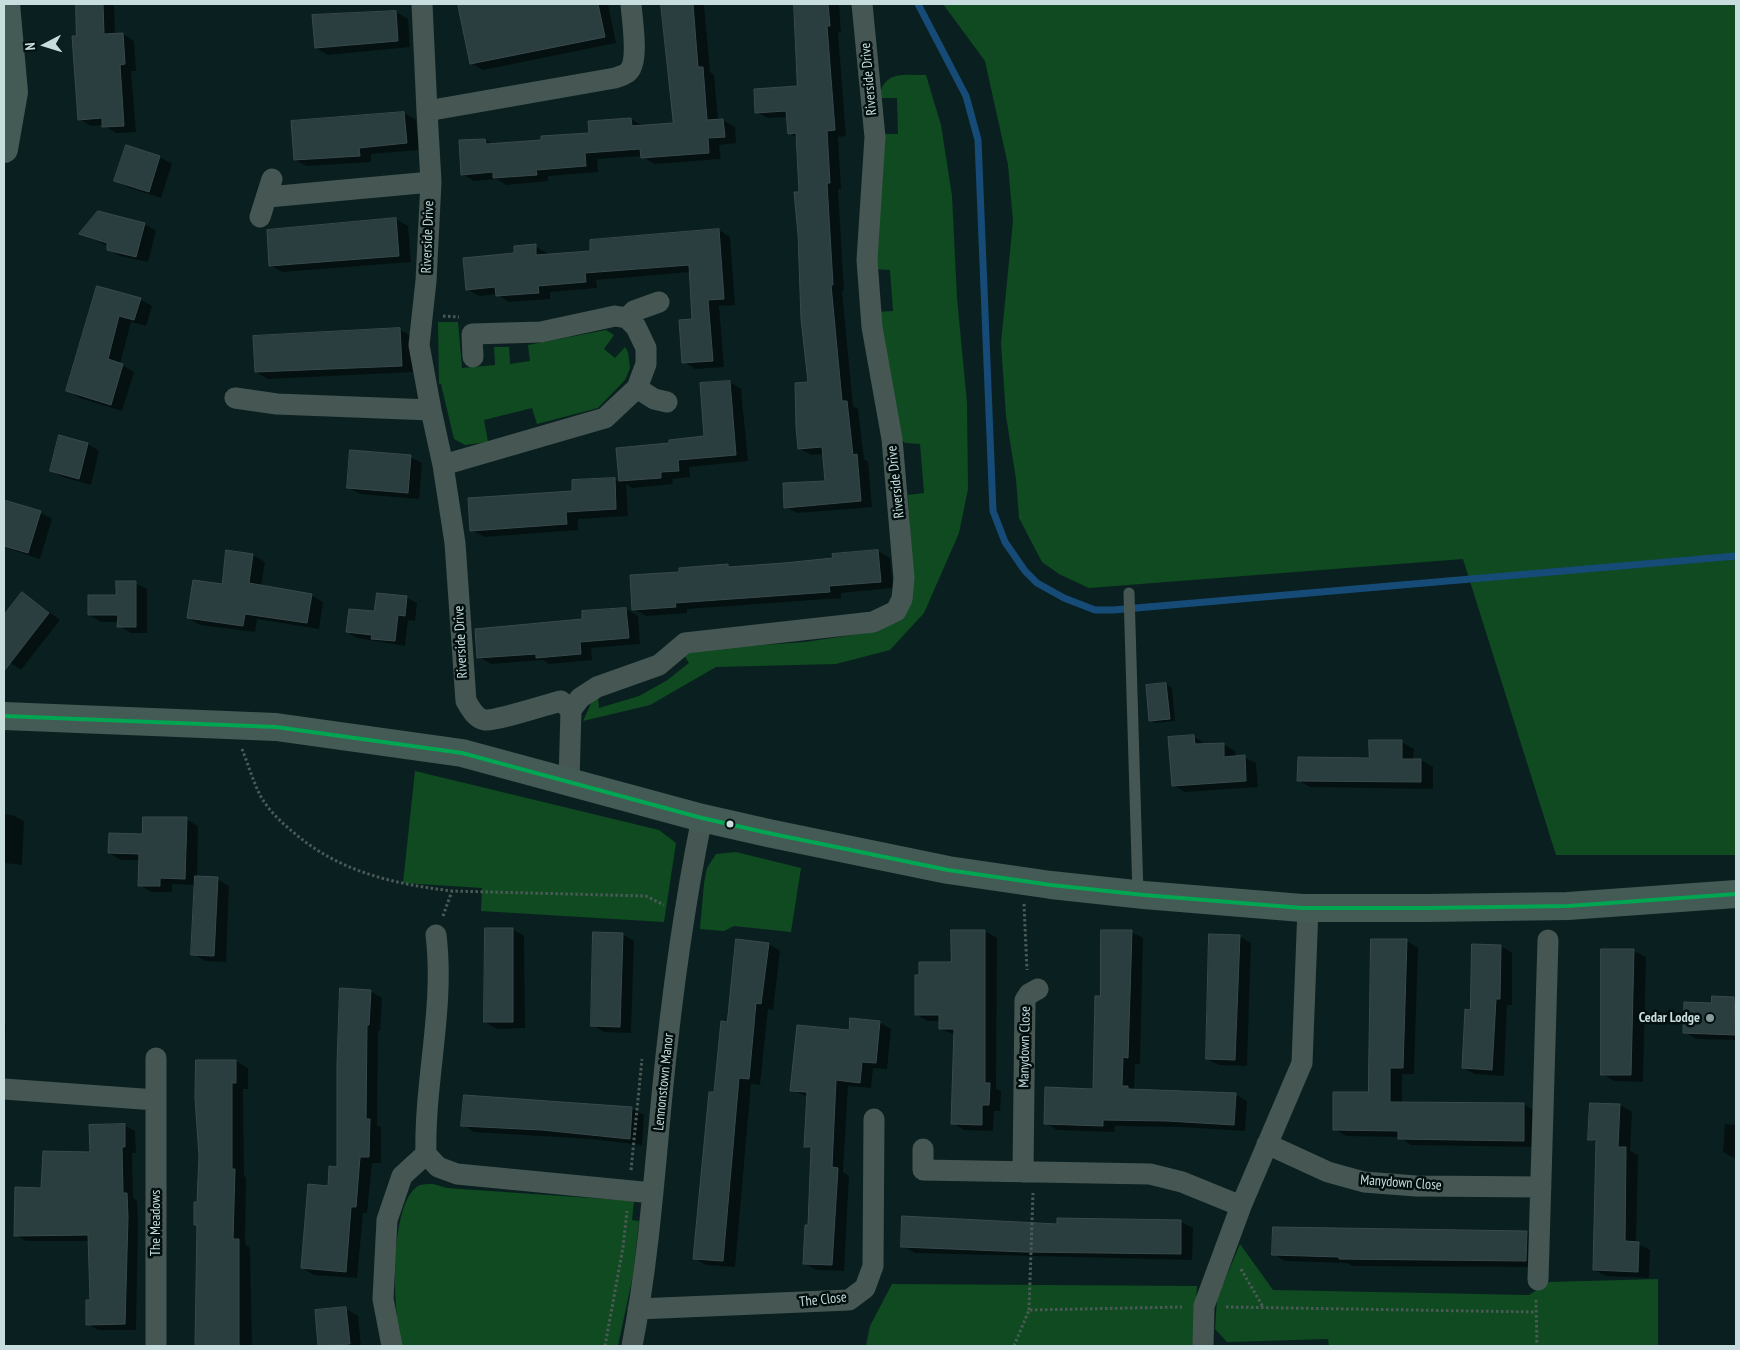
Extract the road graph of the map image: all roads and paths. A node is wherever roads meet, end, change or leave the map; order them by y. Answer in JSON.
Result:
{"nodes":[{"id":1,"x":6,"y":4,"type":"edge"},
{"id":2,"x":422,"y":4,"type":"edge"},
{"id":3,"x":631,"y":4,"type":"edge"},
{"id":4,"x":862,"y":4,"type":"edge"},
{"id":5,"x":427,"y":111,"type":"junction"},
{"id":6,"x":4,"y":149,"type":"edge"},
{"id":7,"x":431,"y":182,"type":"junction"},
{"id":8,"x":260,"y":217,"type":"dead end"},
{"id":9,"x":659,"y":302,"type":"dead end"},
{"id":10,"x":421,"y":315,"type":"junction"},
{"id":11,"x":627,"y":318,"type":"junction"},
{"id":12,"x":472,"y":334,"type":"junction"},
{"id":13,"x":472,"y":357,"type":"dead end"},
{"id":14,"x":637,"y":388,"type":"junction"},
{"id":15,"x":235,"y":398,"type":"dead end"},
{"id":16,"x":667,"y":402,"type":"dead end"},
{"id":17,"x":431,"y":410,"type":"junction"},
{"id":18,"x":443,"y":465,"type":"junction"},
{"id":19,"x":1129,"y":593,"type":"dead end"},
{"id":20,"x":571,"y":710,"type":"junction"},
{"id":21,"x":4,"y":716,"type":"edge"},
{"id":22,"x":228,"y":725,"type":"junction"},
{"id":23,"x":569,"y":781,"type":"junction"},
{"id":24,"x":702,"y":818,"type":"junction"},
{"id":25,"x":1023,"y":881,"type":"junction"},
{"id":26,"x":452,"y":891,"type":"junction"},
{"id":27,"x":1736,"y":894,"type":"edge"},
{"id":28,"x":1138,"y":895,"type":"junction"},
{"id":29,"x":1308,"y":908,"type":"junction"},
{"id":30,"x":669,"y":911,"type":"dead end"},
{"id":31,"x":436,"y":935,"type":"joint"},
{"id":32,"x":1548,"y":940,"type":"dead end"},
{"id":33,"x":1033,"y":992,"type":"joint"},
{"id":34,"x":642,"y":1056,"type":"dead end"},
{"id":35,"x":156,"y":1058,"type":"dead end"},
{"id":36,"x":4,"y":1089,"type":"edge"},
{"id":37,"x":156,"y":1100,"type":"junction"},
{"id":38,"x":874,"y":1119,"type":"dead end"},
{"id":39,"x":1267,"y":1144,"type":"junction"},
{"id":40,"x":923,"y":1149,"type":"dead end"},
{"id":41,"x":426,"y":1154,"type":"junction"},
{"id":42,"x":1028,"y":1172,"type":"junction"},
{"id":43,"x":1541,"y":1187,"type":"junction"},
{"id":44,"x":629,"y":1191,"type":"junction"},
{"id":45,"x":653,"y":1193,"type":"junction"},
{"id":46,"x":1241,"y":1206,"type":"junction"},
{"id":47,"x":1227,"y":1245,"type":"junction"},
{"id":48,"x":1538,"y":1280,"type":"joint"},
{"id":49,"x":1204,"y":1306,"type":"junction"},
{"id":50,"x":1263,"y":1307,"type":"junction"},
{"id":51,"x":638,"y":1309,"type":"junction"},
{"id":52,"x":1029,"y":1310,"type":"junction"},
{"id":53,"x":1535,"y":1312,"type":"junction"},
{"id":54,"x":156,"y":1346,"type":"edge"},
{"id":55,"x":392,"y":1346,"type":"edge"},
{"id":56,"x":604,"y":1346,"type":"edge"},
{"id":57,"x":632,"y":1346,"type":"edge"},
{"id":58,"x":1014,"y":1346,"type":"edge"},
{"id":59,"x":1203,"y":1346,"type":"edge"},
{"id":60,"x":1537,"y":1346,"type":"edge"}],
"edges":[{"from":1,"to":6,"type":"street"},
{"from":2,"to":5,"type":"street","name":"Riverside Drive"},
{"from":3,"to":5,"type":"street"},
{"from":4,"to":20,"type":"street","name":"Riverside Drive"},
{"from":5,"to":7,"type":"street","name":"Riverside Drive"},
{"from":7,"to":8,"type":"street","name":"Riverside Drive"},
{"from":7,"to":10,"type":"street","name":"Riverside Drive"},
{"from":9,"to":11,"type":"street"},
{"from":10,"to":12,"type":"path"},
{"from":10,"to":17,"type":"street","name":"Riverside Drive"},
{"from":11,"to":12,"type":"street"},
{"from":11,"to":14,"type":"street"},
{"from":12,"to":13,"type":"street"},
{"from":14,"to":16,"type":"street"},
{"from":14,"to":18,"type":"street"},
{"from":15,"to":17,"type":"street"},
{"from":17,"to":18,"type":"street","name":"Riverside Drive"},
{"from":18,"to":20,"type":"street","name":"Riverside Drive"},
{"from":19,"to":28,"type":"lane"},
{"from":20,"to":23,"type":"street"},
{"from":21,"to":22,"type":"street"},
{"from":22,"to":23,"type":"street"},
{"from":22,"to":26,"type":"path"},
{"from":23,"to":24,"type":"street"},
{"from":24,"to":25,"type":"street"},
{"from":24,"to":45,"type":"street","name":"Lennonstown Manor"},
{"from":25,"to":28,"type":"street"},
{"from":25,"to":33,"type":"path"},
{"from":26,"to":30,"type":"path"},
{"from":26,"to":31,"type":"path"},
{"from":27,"to":29,"type":"street"},
{"from":28,"to":29,"type":"street"},
{"from":29,"to":39,"type":"street"},
{"from":31,"to":41,"type":"street"},
{"from":32,"to":43,"type":"street"},
{"from":33,"to":42,"type":"street","name":"Manydown Close"},
{"from":34,"to":44,"type":"path"},
{"from":35,"to":37,"type":"street","name":"The Meadows"},
{"from":36,"to":37,"type":"street"},
{"from":37,"to":54,"type":"street","name":"The Meadows"},
{"from":38,"to":51,"type":"street","name":"The Close"},
{"from":39,"to":43,"type":"street","name":"Manydown Close"},
{"from":39,"to":46,"type":"street"},
{"from":40,"to":42,"type":"street"},
{"from":41,"to":44,"type":"street"},
{"from":41,"to":55,"type":"street"},
{"from":42,"to":46,"type":"street"},
{"from":42,"to":52,"type":"path"},
{"from":43,"to":48,"type":"street"},
{"from":44,"to":45,"type":"street"},
{"from":44,"to":56,"type":"path"},
{"from":45,"to":51,"type":"street","name":"Lennonstown Manor"},
{"from":46,"to":47,"type":"street"},
{"from":47,"to":49,"type":"street"},
{"from":47,"to":50,"type":"path"},
{"from":48,"to":53,"type":"path"},
{"from":49,"to":50,"type":"path"},
{"from":49,"to":52,"type":"path"},
{"from":49,"to":59,"type":"street"},
{"from":50,"to":53,"type":"path"},
{"from":51,"to":57,"type":"street","name":"Lennonstown Manor"},
{"from":52,"to":58,"type":"path"},
{"from":53,"to":60,"type":"path"}]}
